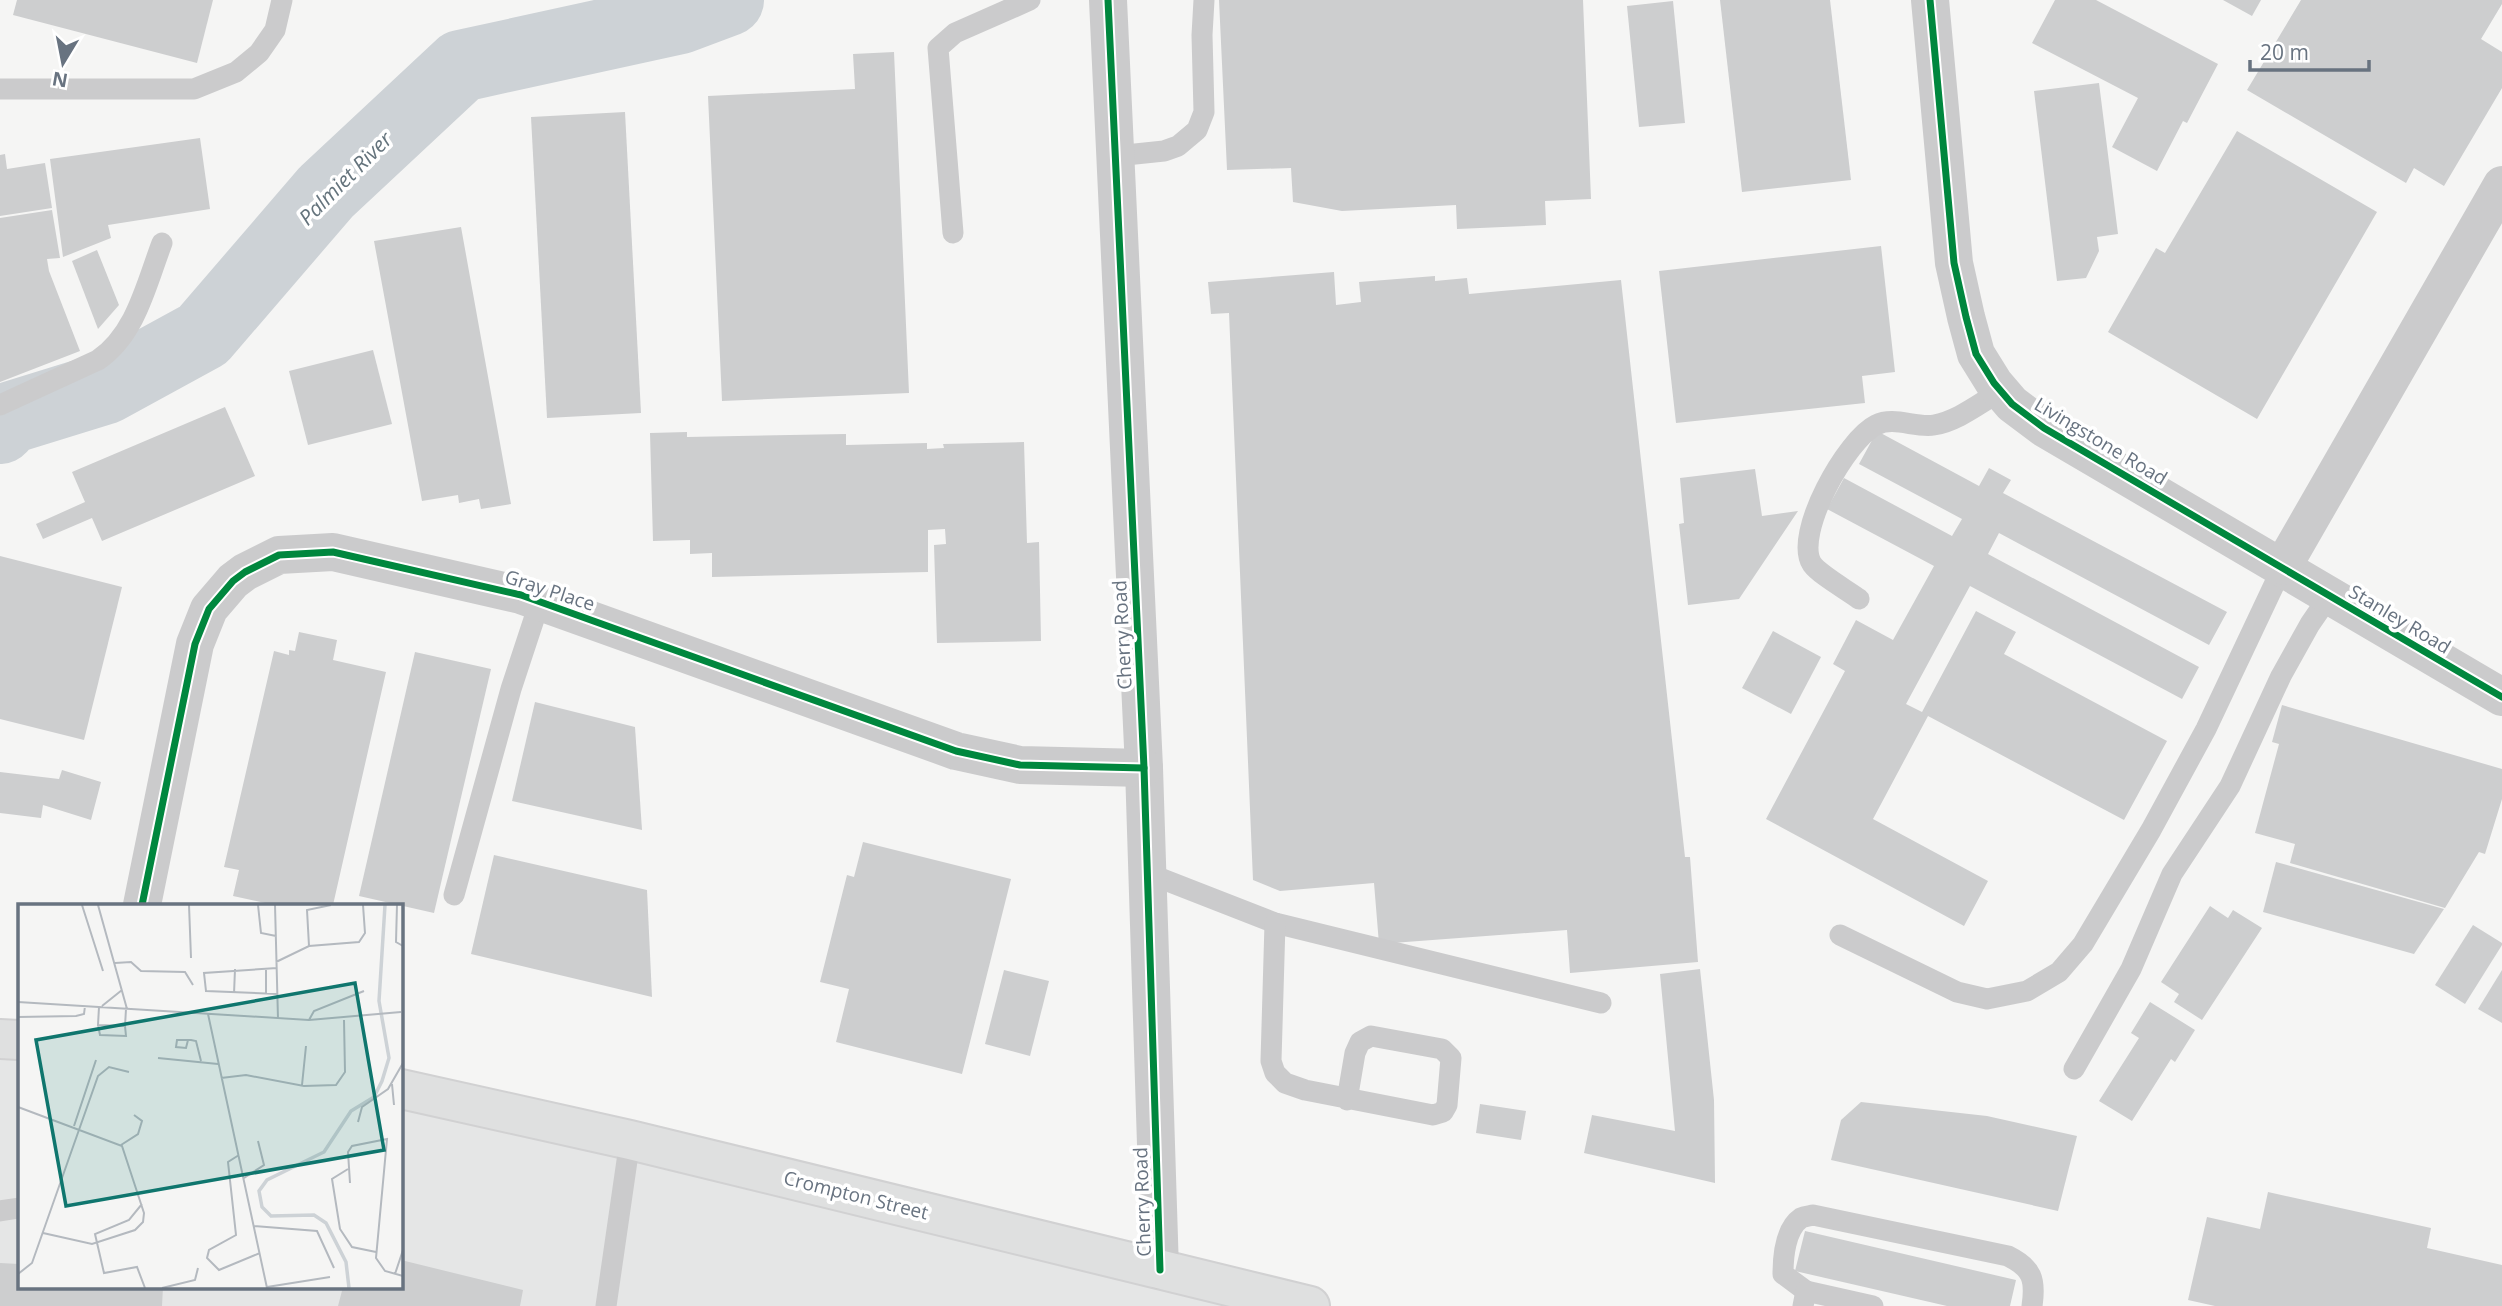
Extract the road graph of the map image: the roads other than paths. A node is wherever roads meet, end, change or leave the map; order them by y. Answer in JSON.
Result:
{"nodes":[{"id":1,"x":282,"y":0,"type":"edge"},
{"id":2,"x":1030,"y":0,"type":"edge"},
{"id":3,"x":1108,"y":0,"type":"edge"},
{"id":4,"x":1204,"y":0,"type":"edge"},
{"id":5,"x":1930,"y":0,"type":"edge"},
{"id":6,"x":0,"y":89,"type":"edge"},
{"id":7,"x":1116,"y":156,"type":"junction"},
{"id":8,"x":2502,"y":185,"type":"edge"},
{"id":9,"x":953,"y":233,"type":"dead end"},
{"id":10,"x":162,"y":243,"type":"dead end"},
{"id":11,"x":2001,"y":391,"type":"junction"},
{"id":12,"x":0,"y":405,"type":"edge"},
{"id":13,"x":2283,"y":566,"type":"junction"},
{"id":14,"x":2330,"y":595,"type":"junction"},
{"id":15,"x":1859,"y":599,"type":"dead end"},
{"id":16,"x":540,"y":601,"type":"junction"},
{"id":17,"x":2502,"y":696,"type":"edge"},
{"id":18,"x":1144,"y":768,"type":"junction"},
{"id":19,"x":1147,"y":873,"type":"junction"},
{"id":20,"x":454,"y":895,"type":"dead end"},
{"id":21,"x":142,"y":904,"type":"edge"},
{"id":22,"x":1275,"y":923,"type":"junction"},
{"id":23,"x":1840,"y":935,"type":"dead end"},
{"id":24,"x":1601,"y":1003,"type":"dead end"},
{"id":25,"x":0,"y":1039,"type":"edge"},
{"id":26,"x":18,"y":1040,"type":"edge"},
{"id":27,"x":2074,"y":1069,"type":"dead end"},
{"id":28,"x":402,"y":1089,"type":"edge"},
{"id":29,"x":1347,"y":1100,"type":"junction"},
{"id":30,"x":630,"y":1140,"type":"junction"},
{"id":31,"x":18,"y":1208,"type":"edge"},
{"id":32,"x":0,"y":1211,"type":"edge"},
{"id":33,"x":1160,"y":1270,"type":"junction"},
{"id":34,"x":1805,"y":1299,"type":"edge"},
{"id":35,"x":606,"y":1306,"type":"edge"},
{"id":36,"x":1310,"y":1306,"type":"edge"},
{"id":37,"x":1873,"y":1306,"type":"edge"},
{"id":38,"x":2032,"y":1306,"type":"edge"}],
"edges":[{"from":1,"to":6,"type":"lane"},
{"from":2,"to":9,"type":"lane"},
{"from":3,"to":7,"type":"street","name":"Cherry Road"},
{"from":4,"to":7,"type":"lane"},
{"from":5,"to":11,"type":"street","name":"Livingstone Road"},
{"from":7,"to":18,"type":"street","name":"Cherry Road"},
{"from":8,"to":13,"type":"street"},
{"from":10,"to":12,"type":"lane"},
{"from":11,"to":13,"type":"street","name":"Livingstone Road"},
{"from":11,"to":15,"type":"lane"},
{"from":13,"to":14,"type":"street","name":"Stanley Road"},
{"from":13,"to":23,"type":"lane"},
{"from":14,"to":17,"type":"street","name":"Stanley Road"},
{"from":14,"to":27,"type":"lane"},
{"from":16,"to":18,"type":"street","name":"Gray Place"},
{"from":16,"to":20,"type":"lane"},
{"from":16,"to":21,"type":"street","name":"Gray Place"},
{"from":18,"to":19,"type":"street","name":"Cherry Road"},
{"from":19,"to":22,"type":"lane"},
{"from":19,"to":33,"type":"street","name":"Cherry Road"},
{"from":22,"to":24,"type":"lane"},
{"from":22,"to":29,"type":"lane"},
{"from":25,"to":26,"type":"street"},
{"from":28,"to":30,"type":"street","name":"Crompton Street"},
{"from":29,"to":29,"type":"lane"},
{"from":30,"to":33,"type":"street","name":"Crompton Street"},
{"from":30,"to":35,"type":"lane"},
{"from":31,"to":32,"type":"lane"},
{"from":33,"to":36,"type":"street","name":"Crompton Street"},
{"from":34,"to":37,"type":"lane"},
{"from":34,"to":38,"type":"lane"}]}
